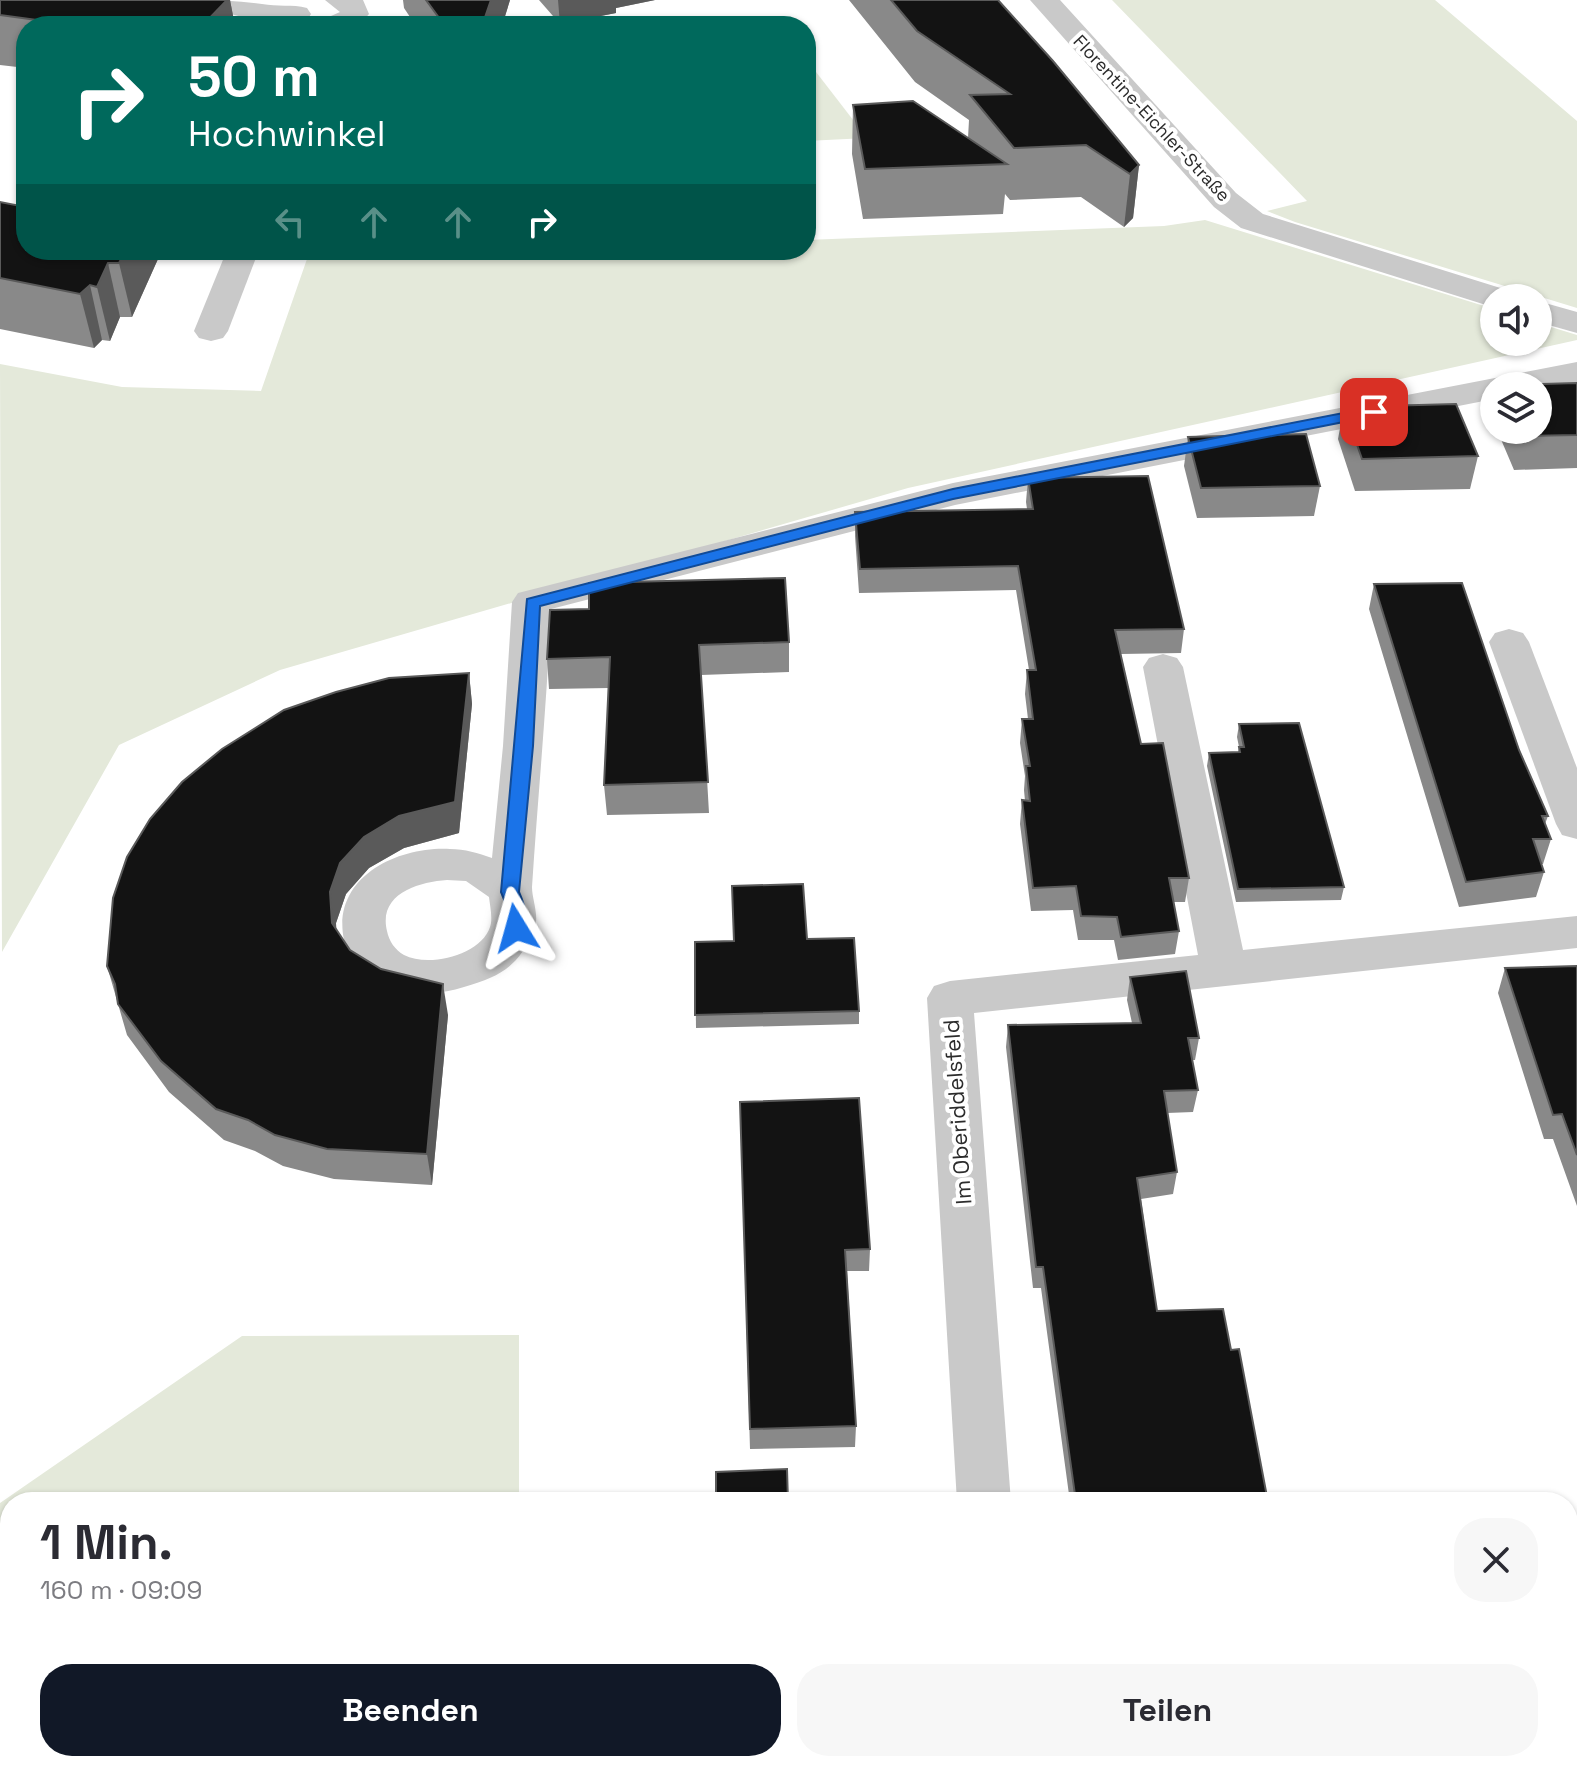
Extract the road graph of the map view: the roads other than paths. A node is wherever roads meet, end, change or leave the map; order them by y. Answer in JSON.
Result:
{"nodes":[{"id":1,"x":212,"y":0,"type":"edge"},
{"id":2,"x":339,"y":0,"type":"edge"},
{"id":3,"x":1044,"y":0,"type":"edge"},
{"id":4,"x":311,"y":13,"type":"edge"},
{"id":5,"x":352,"y":16,"type":"edge"},
{"id":6,"x":239,"y":260,"type":"edge"},
{"id":7,"x":1480,"y":292,"type":"edge"},
{"id":8,"x":1552,"y":315,"type":"edge"},
{"id":9,"x":1577,"y":323,"type":"edge"},
{"id":10,"x":211,"y":331,"type":"dead end"},
{"id":11,"x":1577,"y":372,"type":"edge"},
{"id":12,"x":1552,"y":377,"type":"edge"},
{"id":13,"x":1480,"y":391,"type":"edge"},
{"id":14,"x":1509,"y":642,"type":"dead end"},
{"id":15,"x":1163,"y":667,"type":"dead end"},
{"id":16,"x":1577,"y":824,"type":"edge"},
{"id":17,"x":510,"y":892,"type":"dead end"},
{"id":18,"x":1577,"y":932,"type":"edge"},
{"id":19,"x":1224,"y":970,"type":"junction"},
{"id":20,"x":983,"y":1492,"type":"edge"}],
"edges":[{"from":1,"to":4,"type":"street"},
{"from":2,"to":5,"type":"street"},
{"from":3,"to":7,"type":"street","name":"Florentine-Eichler-Straße"},
{"from":6,"to":10,"type":"street"},
{"from":8,"to":9,"type":"street"},
{"from":11,"to":12,"type":"street"},
{"from":13,"to":17,"type":"street"},
{"from":14,"to":16,"type":"street"},
{"from":15,"to":19,"type":"street"},
{"from":18,"to":19,"type":"street","name":"Im Oberiddelsfeld"},
{"from":19,"to":20,"type":"street","name":"Im Oberiddelsfeld"}]}
